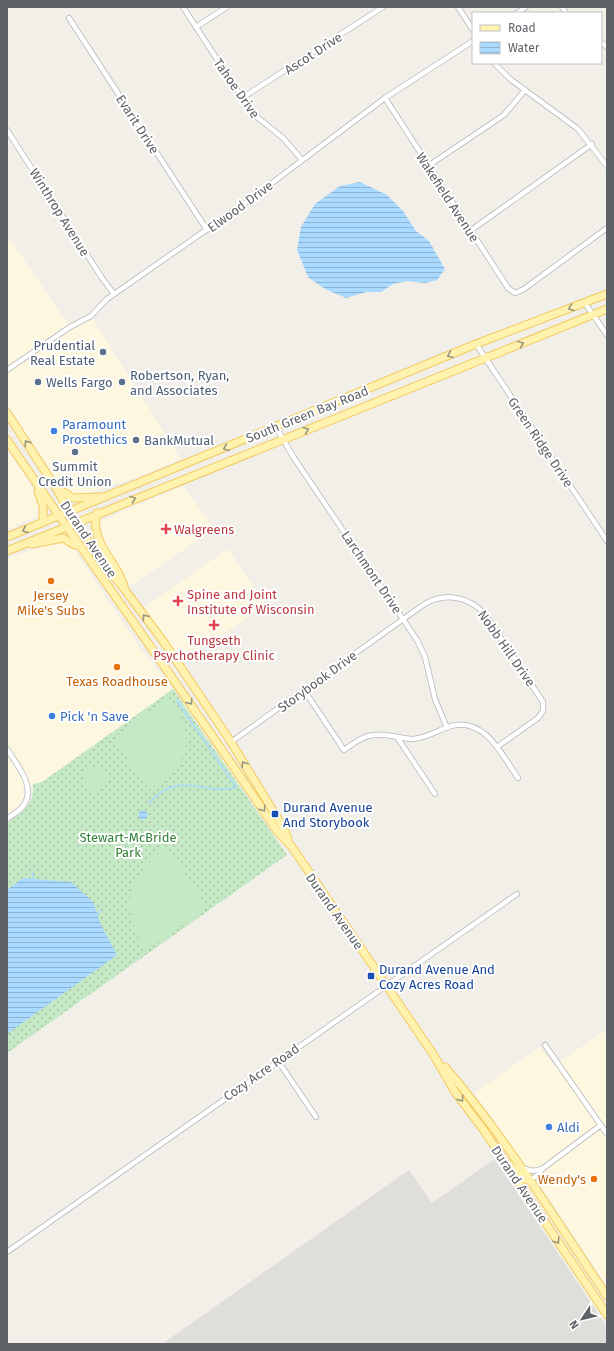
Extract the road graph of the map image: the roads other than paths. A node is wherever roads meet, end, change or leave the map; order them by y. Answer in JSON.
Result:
{"nodes":[{"id":1,"x":183,"y":7,"type":"edge"},
{"id":2,"x":227,"y":7,"type":"edge"},
{"id":3,"x":383,"y":7,"type":"edge"},
{"id":4,"x":458,"y":7,"type":"edge"},
{"id":5,"x":70,"y":18,"type":"dead end"},
{"id":6,"x":196,"y":27,"type":"junction"},
{"id":7,"x":472,"y":28,"type":"edge"},
{"id":8,"x":472,"y":42,"type":"edge"},
{"id":9,"x":495,"y":64,"type":"edge"},
{"id":10,"x":524,"y":90,"type":"junction"},
{"id":11,"x":242,"y":98,"type":"junction"},
{"id":12,"x":384,"y":98,"type":"junction"},
{"id":13,"x":7,"y":130,"type":"edge"},
{"id":14,"x":592,"y":144,"type":"junction"},
{"id":15,"x":302,"y":160,"type":"junction"},
{"id":16,"x":428,"y":166,"type":"junction"},
{"id":17,"x":607,"y":166,"type":"edge"},
{"id":18,"x":607,"y":228,"type":"edge"},
{"id":19,"x":207,"y":230,"type":"junction"},
{"id":20,"x":470,"y":231,"type":"junction"},
{"id":21,"x":114,"y":294,"type":"junction"},
{"id":22,"x":607,"y":294,"type":"edge"},
{"id":23,"x":585,"y":303,"type":"junction"},
{"id":24,"x":607,"y":309,"type":"edge"},
{"id":25,"x":594,"y":315,"type":"junction"},
{"id":26,"x":607,"y":334,"type":"edge"},
{"id":27,"x":476,"y":344,"type":"junction"},
{"id":28,"x":485,"y":359,"type":"junction"},
{"id":29,"x":7,"y":370,"type":"edge"},
{"id":30,"x":7,"y":413,"type":"edge"},
{"id":31,"x":276,"y":427,"type":"junction"},
{"id":32,"x":7,"y":440,"type":"edge"},
{"id":33,"x":283,"y":440,"type":"junction"},
{"id":34,"x":35,"y":481,"type":"junction"},
{"id":35,"x":56,"y":488,"type":"junction"},
{"id":36,"x":106,"y":497,"type":"junction"},
{"id":37,"x":69,"y":512,"type":"junction"},
{"id":38,"x":97,"y":513,"type":"junction"},
{"id":39,"x":59,"y":516,"type":"junction"},
{"id":40,"x":44,"y":522,"type":"junction"},
{"id":41,"x":75,"y":522,"type":"junction"},
{"id":42,"x":65,"y":526,"type":"junction"},
{"id":43,"x":7,"y":537,"type":"edge"},
{"id":44,"x":607,"y":541,"type":"edge"},
{"id":45,"x":14,"y":548,"type":"junction"},
{"id":46,"x":81,"y":549,"type":"junction"},
{"id":47,"x":7,"y":551,"type":"edge"},
{"id":48,"x":125,"y":590,"type":"junction"},
{"id":49,"x":404,"y":619,"type":"junction"},
{"id":50,"x":163,"y":641,"type":"junction"},
{"id":51,"x":148,"y":645,"type":"junction"},
{"id":52,"x":167,"y":670,"type":"junction"},
{"id":53,"x":183,"y":672,"type":"junction"},
{"id":54,"x":304,"y":690,"type":"junction"},
{"id":55,"x":447,"y":728,"type":"junction"},
{"id":56,"x":396,"y":737,"type":"junction"},
{"id":57,"x":231,"y":742,"type":"junction"},
{"id":58,"x":497,"y":747,"type":"junction"},
{"id":59,"x":7,"y":749,"type":"edge"},
{"id":60,"x":518,"y":778,"type":"dead end"},
{"id":61,"x":435,"y":794,"type":"dead end"},
{"id":62,"x":7,"y":818,"type":"edge"},
{"id":63,"x":292,"y":847,"type":"junction"},
{"id":64,"x":517,"y":894,"type":"dead end"},
{"id":65,"x":386,"y":985,"type":"junction"},
{"id":66,"x":545,"y":1045,"type":"dead end"},
{"id":67,"x":433,"y":1054,"type":"junction"},
{"id":68,"x":278,"y":1061,"type":"junction"},
{"id":69,"x":316,"y":1117,"type":"dead end"},
{"id":70,"x":601,"y":1125,"type":"junction"},
{"id":71,"x":607,"y":1134,"type":"edge"},
{"id":72,"x":504,"y":1160,"type":"junction"},
{"id":73,"x":521,"y":1168,"type":"junction"},
{"id":74,"x":542,"y":1169,"type":"junction"},
{"id":75,"x":529,"y":1181,"type":"junction"},
{"id":76,"x":7,"y":1252,"type":"edge"},
{"id":77,"x":607,"y":1296,"type":"edge"},
{"id":78,"x":607,"y":1315,"type":"edge"}],
"edges":[{"from":1,"to":6,"type":"street","name":"Tahoe Drive"},
{"from":2,"to":6,"type":"street"},
{"from":3,"to":11,"type":"street","name":"Ascot Drive"},
{"from":4,"to":7,"type":"street"},
{"from":5,"to":19,"type":"street","name":"Evarit Drive"},
{"from":6,"to":11,"type":"street","name":"Tahoe Drive"},
{"from":8,"to":12,"type":"street","name":"Elwood Drive"},
{"from":9,"to":10,"type":"street"},
{"from":10,"to":14,"type":"street"},
{"from":10,"to":16,"type":"street"},
{"from":11,"to":15,"type":"street","name":"Tahoe Drive"},
{"from":12,"to":15,"type":"street","name":"Elwood Drive"},
{"from":12,"to":16,"type":"street","name":"Wakefield Avenue"},
{"from":13,"to":21,"type":"street","name":"Winthrop Avenue"},
{"from":14,"to":17,"type":"street"},
{"from":14,"to":20,"type":"street"},
{"from":15,"to":19,"type":"street","name":"Elwood Drive"},
{"from":16,"to":20,"type":"street","name":"Wakefield Avenue"},
{"from":18,"to":20,"type":"street","name":"Wakefield Avenue"},
{"from":19,"to":21,"type":"street","name":"Elwood Drive"},
{"from":21,"to":29,"type":"street","name":"Elwood Drive"},
{"from":22,"to":23,"type":"main road","name":"South Green Bay Road"},
{"from":23,"to":25,"type":"street"},
{"from":23,"to":27,"type":"main road","name":"South Green Bay Road","one_way":true},
{"from":24,"to":25,"type":"main road","name":"South Green Bay Road"},
{"from":25,"to":26,"type":"street"},
{"from":28,"to":25,"type":"main road","name":"South Green Bay Road","one_way":true},
{"from":27,"to":28,"type":"street","name":"Green Ridge Drive"},
{"from":27,"to":31,"type":"main road","name":"South Green Bay Road","one_way":true},
{"from":33,"to":28,"type":"main road","name":"South Green Bay Road","one_way":true},
{"from":28,"to":44,"type":"street","name":"Green Ridge Drive"},
{"from":35,"to":30,"type":"main road","name":"Durand Avenue","one_way":true},
{"from":31,"to":33,"type":"street","name":"Larchmont Drive"},
{"from":31,"to":36,"type":"main road","name":"South Green Bay Road","one_way":true},
{"from":32,"to":34,"type":"main road","name":"Durand Avenue"},
{"from":38,"to":33,"type":"main road","name":"South Green Bay Road","one_way":true},
{"from":33,"to":49,"type":"street","name":"Larchmont Drive"},
{"from":34,"to":39,"type":"main road","name":"Durand Avenue"},
{"from":34,"to":40,"type":"main road"},
{"from":35,"to":36,"type":"main road"},
{"from":35,"to":37,"type":"main road","name":"Durand Avenue"},
{"from":36,"to":37,"type":"main road","name":"South Green Bay Road"},
{"from":37,"to":39,"type":"main road","name":"South Green Bay Road"},
{"from":37,"to":41,"type":"main road","name":"Durand Avenue"},
{"from":38,"to":41,"type":"main road","name":"South Green Bay Road"},
{"from":38,"to":48,"type":"main road"},
{"from":39,"to":40,"type":"main road","name":"South Green Bay Road"},
{"from":39,"to":42,"type":"main road","name":"Durand Avenue"},
{"from":40,"to":43,"type":"main road","name":"South Green Bay Road","one_way":true},
{"from":41,"to":42,"type":"main road","name":"South Green Bay Road"},
{"from":41,"to":48,"type":"main road","name":"Durand Avenue"},
{"from":42,"to":45,"type":"main road","name":"South Green Bay Road"},
{"from":42,"to":46,"type":"main road","name":"Durand Avenue"},
{"from":45,"to":46,"type":"main road"},
{"from":45,"to":47,"type":"main road","name":"South Green Bay Road"},
{"from":46,"to":51,"type":"main road","name":"Durand Avenue"},
{"from":50,"to":48,"type":"main road","name":"Durand Avenue","one_way":true},
{"from":49,"to":54,"type":"street","name":"Storybook Drive"},
{"from":49,"to":55,"type":"street","name":"Larchmont Drive"},
{"from":49,"to":58,"type":"street","name":"Nobb Hill Drive"},
{"from":50,"to":51,"type":"main road"},
{"from":50,"to":53,"type":"main road","name":"Durand Avenue"},
{"from":51,"to":52,"type":"main road","name":"Durand Avenue"},
{"from":52,"to":53,"type":"main road"},
{"from":52,"to":63,"type":"main road","name":"Durand Avenue","one_way":true},
{"from":53,"to":57,"type":"main road","name":"Durand Avenue"},
{"from":54,"to":56,"type":"street"},
{"from":54,"to":57,"type":"street","name":"Storybook Drive"},
{"from":55,"to":56,"type":"street"},
{"from":55,"to":58,"type":"street"},
{"from":56,"to":61,"type":"street"},
{"from":63,"to":57,"type":"main road","name":"Durand Avenue","one_way":true},
{"from":58,"to":60,"type":"street"},
{"from":59,"to":62,"type":"street"},
{"from":63,"to":65,"type":"main road","name":"Durand Avenue"},
{"from":64,"to":65,"type":"street","name":"Cozy Acre Road"},
{"from":65,"to":67,"type":"main road","name":"Durand Avenue"},
{"from":65,"to":68,"type":"street","name":"Cozy Acre Road"},
{"from":66,"to":70,"type":"street"},
{"from":67,"to":72,"type":"main road","name":"Durand Avenue","one_way":true},
{"from":67,"to":73,"type":"main road","name":"Durand Avenue"},
{"from":68,"to":69,"type":"street"},
{"from":68,"to":76,"type":"street","name":"Cozy Acre Road"},
{"from":70,"to":71,"type":"street"},
{"from":70,"to":74,"type":"street"},
{"from":72,"to":75,"type":"main road"},
{"from":72,"to":78,"type":"main road","name":"Durand Avenue","one_way":true},
{"from":73,"to":74,"type":"street"},
{"from":73,"to":75,"type":"main road","name":"Durand Avenue"},
{"from":74,"to":75,"type":"street"},
{"from":75,"to":77,"type":"main road","name":"Durand Avenue"}]}
